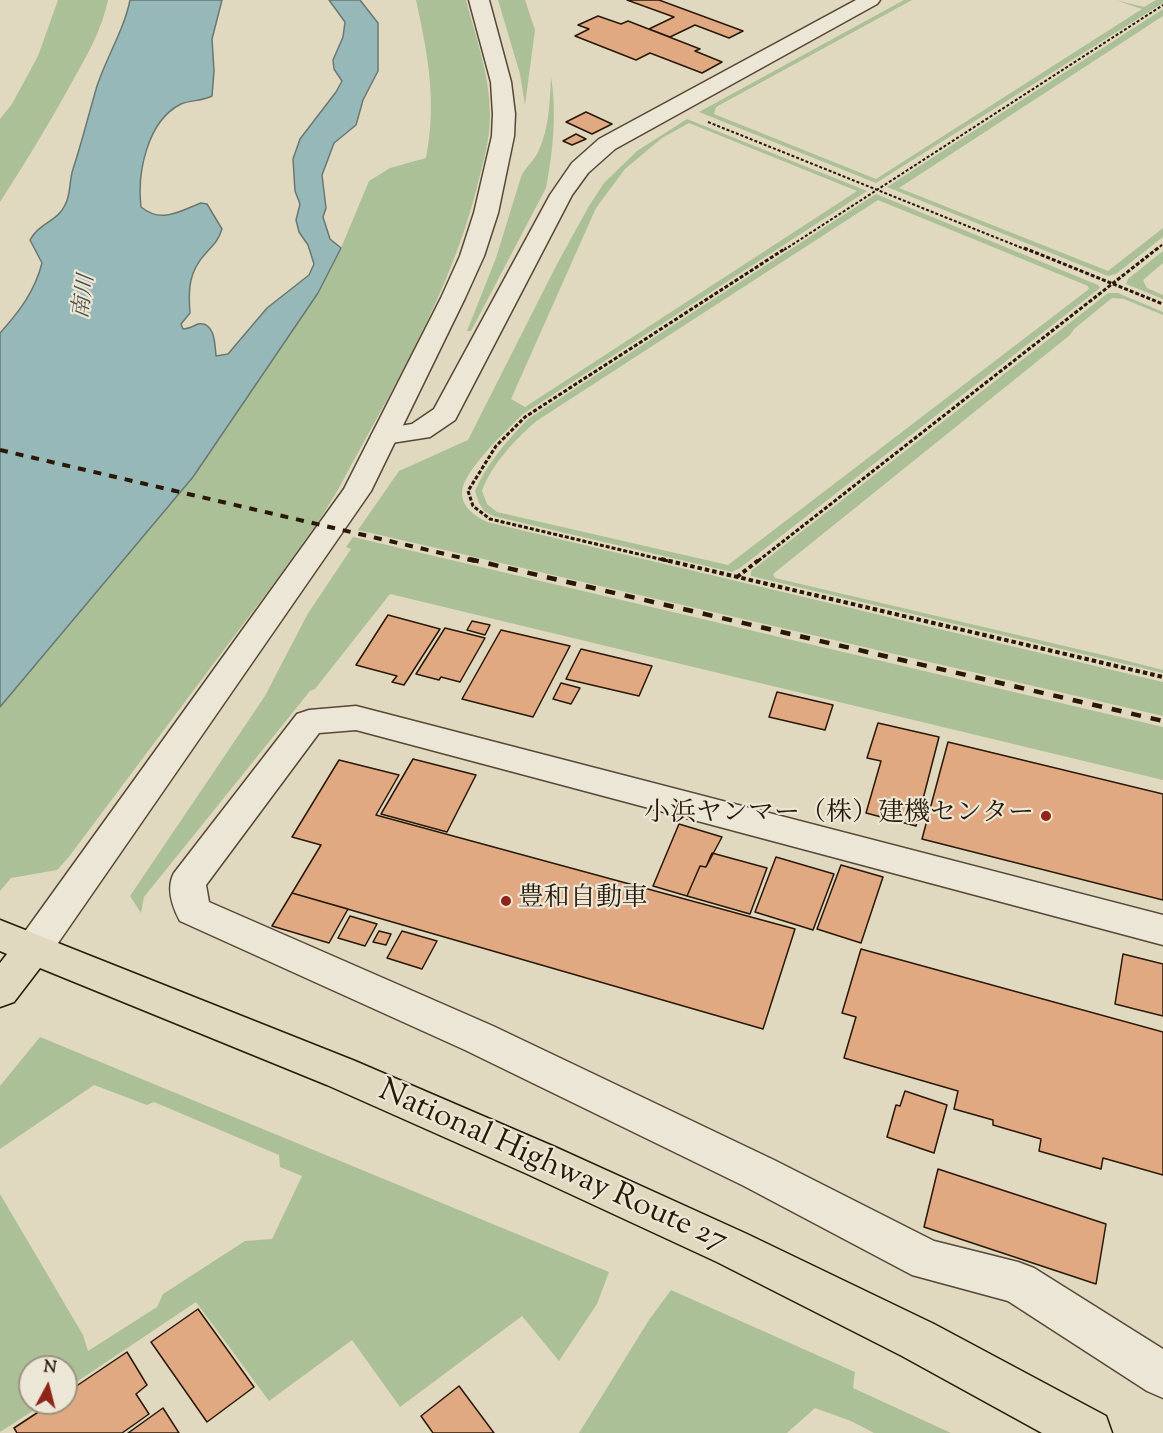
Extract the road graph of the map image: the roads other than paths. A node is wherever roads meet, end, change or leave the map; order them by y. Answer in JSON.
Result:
{"nodes":[{"id":1,"x":479,"y":0,"type":"edge"},
{"id":2,"x":870,"y":0,"type":"edge"},
{"id":3,"x":385,"y":436,"type":"junction"},
{"id":4,"x":1163,"y":930,"type":"edge"},
{"id":5,"x":17,"y":942,"type":"edge"},
{"id":6,"x":0,"y":991,"type":"edge"},
{"id":7,"x":1163,"y":1375,"type":"edge"},
{"id":8,"x":1089,"y":1433,"type":"edge"}],
"edges":[{"from":1,"to":3,"type":"street"},
{"from":2,"to":3,"type":"street"},
{"from":3,"to":5,"type":"street"},
{"from":4,"to":7,"type":"street"},
{"from":5,"to":6,"type":"highway"},
{"from":5,"to":8,"type":"highway","name":"National Highway Route 27"}]}
